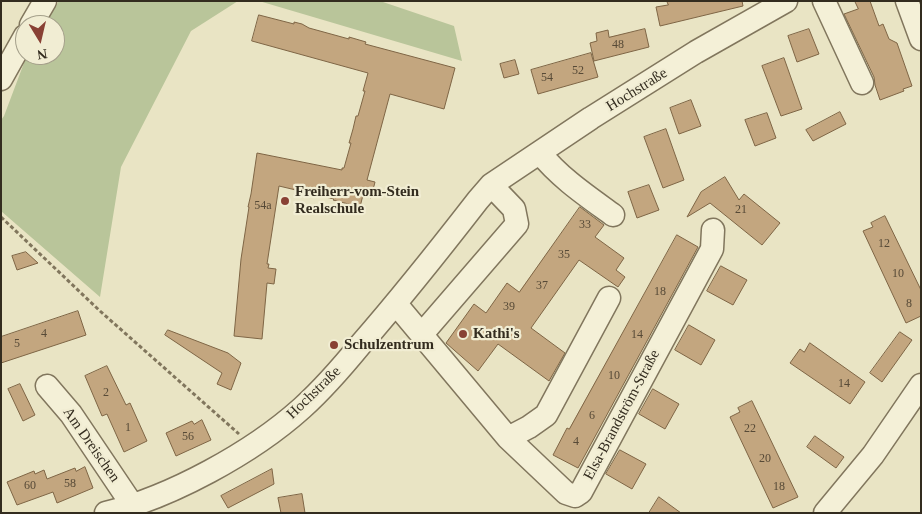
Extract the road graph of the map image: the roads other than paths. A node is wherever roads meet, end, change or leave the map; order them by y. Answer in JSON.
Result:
{"nodes":[{"id":1,"x":45,"y":1,"type":"edge"},
{"id":2,"x":786,"y":1,"type":"edge"},
{"id":3,"x":824,"y":1,"type":"edge"},
{"id":4,"x":907,"y":1,"type":"edge"},
{"id":5,"x":37,"y":15,"type":"edge"},
{"id":6,"x":921,"y":38,"type":"edge"},
{"id":7,"x":15,"y":54,"type":"edge"},
{"id":8,"x":1,"y":79,"type":"edge"},
{"id":9,"x":862,"y":82,"type":"dead end"},
{"id":10,"x":540,"y":153,"type":"junction"},
{"id":11,"x":491,"y":185,"type":"junction"},
{"id":12,"x":613,"y":215,"type":"dead end"},
{"id":13,"x":713,"y":230,"type":"dead end"},
{"id":14,"x":609,"y":298,"type":"dead end"},
{"id":15,"x":396,"y":304,"type":"junction"},
{"id":16,"x":422,"y":334,"type":"junction"},
{"id":17,"x":921,"y":385,"type":"edge"},
{"id":18,"x":47,"y":386,"type":"dead end"},
{"id":19,"x":508,"y":438,"type":"junction"},
{"id":20,"x":133,"y":506,"type":"junction"},
{"id":21,"x":106,"y":513,"type":"edge"},
{"id":22,"x":825,"y":513,"type":"edge"}],
"edges":[{"from":1,"to":5,"type":"street"},
{"from":2,"to":10,"type":"street","name":"Hochstraße"},
{"from":3,"to":9,"type":"street"},
{"from":4,"to":6,"type":"street"},
{"from":7,"to":8,"type":"street"},
{"from":10,"to":11,"type":"street","name":"Hochstraße"},
{"from":10,"to":12,"type":"street"},
{"from":11,"to":15,"type":"street","name":"Hochstraße"},
{"from":11,"to":16,"type":"street"},
{"from":13,"to":19,"type":"street","name":"Elsa-Brandström-Straße"},
{"from":14,"to":19,"type":"street"},
{"from":15,"to":16,"type":"street","name":"Elsa-Brandström-Straße"},
{"from":15,"to":20,"type":"street","name":"Hochstraße"},
{"from":16,"to":19,"type":"street","name":"Elsa-Brandström-Straße"},
{"from":17,"to":22,"type":"street"},
{"from":18,"to":20,"type":"street","name":"Am Dreischen"},
{"from":20,"to":21,"type":"street","name":"Hochstraße"}]}
